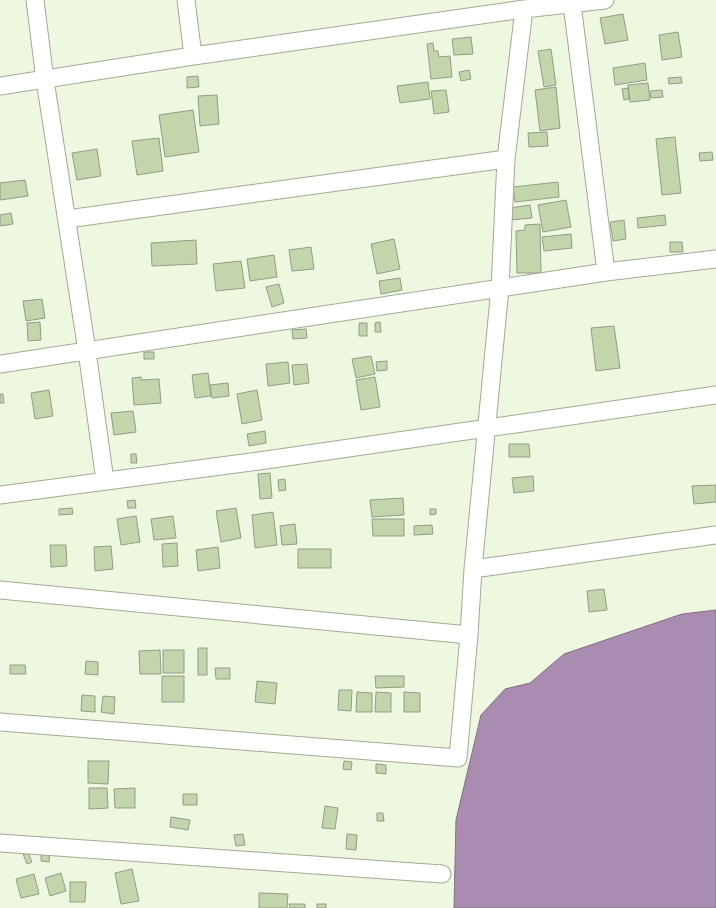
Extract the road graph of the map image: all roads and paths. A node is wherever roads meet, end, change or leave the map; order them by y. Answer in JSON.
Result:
{"nodes":[{"id":1,"x":35,"y":0,"type":"edge"},
{"id":2,"x":186,"y":0,"type":"edge"},
{"id":3,"x":605,"y":0,"type":"edge"},
{"id":4,"x":572,"y":4,"type":"junction"},
{"id":5,"x":524,"y":8,"type":"junction"},
{"id":6,"x":193,"y":56,"type":"junction"},
{"id":7,"x":45,"y":80,"type":"junction"},
{"id":8,"x":0,"y":86,"type":"edge"},
{"id":9,"x":506,"y":159,"type":"junction"},
{"id":10,"x":67,"y":219,"type":"junction"},
{"id":11,"x":716,"y":259,"type":"edge"},
{"id":12,"x":606,"y":272,"type":"junction"},
{"id":13,"x":500,"y":288,"type":"junction"},
{"id":14,"x":87,"y":351,"type":"junction"},
{"id":15,"x":0,"y":364,"type":"edge"},
{"id":16,"x":716,"y":395,"type":"edge"},
{"id":17,"x":487,"y":428,"type":"junction"},
{"id":18,"x":105,"y":481,"type":"junction"},
{"id":19,"x":0,"y":496,"type":"edge"},
{"id":20,"x":716,"y":536,"type":"edge"},
{"id":21,"x":472,"y":569,"type":"junction"},
{"id":22,"x":0,"y":590,"type":"edge"},
{"id":23,"x":469,"y":635,"type":"junction"},
{"id":24,"x":0,"y":722,"type":"edge"},
{"id":25,"x":0,"y":843,"type":"edge"},
{"id":26,"x":442,"y":874,"type":"dead end"}],
"edges":[{"from":1,"to":7,"type":"street"},
{"from":2,"to":6,"type":"street"},
{"from":3,"to":4,"type":"street"},
{"from":4,"to":5,"type":"street"},
{"from":4,"to":12,"type":"street"},
{"from":5,"to":6,"type":"street"},
{"from":5,"to":9,"type":"street"},
{"from":6,"to":7,"type":"street"},
{"from":7,"to":8,"type":"street"},
{"from":7,"to":10,"type":"street"},
{"from":9,"to":10,"type":"street"},
{"from":9,"to":13,"type":"street"},
{"from":10,"to":14,"type":"street"},
{"from":11,"to":12,"type":"street"},
{"from":12,"to":13,"type":"street"},
{"from":13,"to":14,"type":"street"},
{"from":13,"to":17,"type":"street"},
{"from":14,"to":15,"type":"street"},
{"from":14,"to":18,"type":"street"},
{"from":16,"to":17,"type":"street"},
{"from":17,"to":18,"type":"street"},
{"from":17,"to":21,"type":"street"},
{"from":18,"to":19,"type":"street"},
{"from":20,"to":21,"type":"street"},
{"from":21,"to":23,"type":"street"},
{"from":22,"to":23,"type":"street"},
{"from":23,"to":24,"type":"street"},
{"from":25,"to":26,"type":"street"}]}
